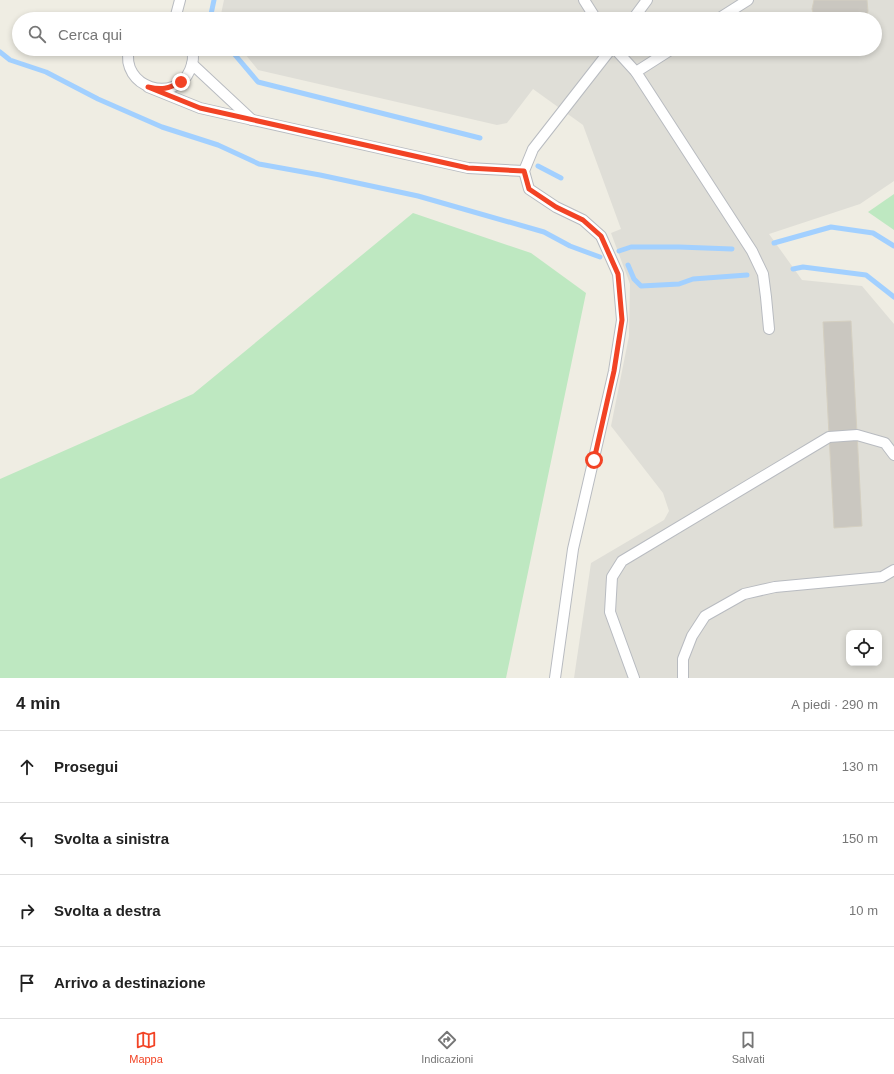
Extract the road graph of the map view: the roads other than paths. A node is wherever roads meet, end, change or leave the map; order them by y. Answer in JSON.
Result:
{"nodes":[{"id":1,"x":180,"y":0,"type":"edge"},
{"id":2,"x":584,"y":0,"type":"edge"},
{"id":3,"x":647,"y":0,"type":"edge"},
{"id":4,"x":748,"y":0,"type":"edge"},
{"id":5,"x":177,"y":12,"type":"edge"},
{"id":6,"x":592,"y":12,"type":"edge"},
{"id":7,"x":639,"y":12,"type":"edge"},
{"id":8,"x":729,"y":12,"type":"edge"},
{"id":9,"x":127,"y":56,"type":"edge"},
{"id":10,"x":193,"y":56,"type":"edge"},
{"id":11,"x":606,"y":56,"type":"edge"},
{"id":12,"x":621,"y":56,"type":"edge"},
{"id":13,"x":661,"y":56,"type":"edge"},
{"id":14,"x":192,"y":64,"type":"junction"},
{"id":15,"x":636,"y":72,"type":"junction"},
{"id":16,"x":148,"y":87,"type":"junction"},
{"id":17,"x":253,"y":120,"type":"junction"},
{"id":18,"x":524,"y":171,"type":"junction"},
{"id":19,"x":769,"y":329,"type":"dead end"},
{"id":20,"x":894,"y":455,"type":"edge"},
{"id":21,"x":894,"y":570,"type":"edge"},
{"id":22,"x":555,"y":678,"type":"edge"},
{"id":23,"x":634,"y":678,"type":"edge"},
{"id":24,"x":682,"y":678,"type":"edge"}],
"edges":[{"from":1,"to":5,"type":"lane"},
{"from":2,"to":6,"type":"lane"},
{"from":3,"to":7,"type":"lane"},
{"from":4,"to":8,"type":"lane"},
{"from":9,"to":16,"type":"lane"},
{"from":10,"to":14,"type":"lane"},
{"from":11,"to":18,"type":"lane"},
{"from":12,"to":15,"type":"lane"},
{"from":13,"to":15,"type":"lane"},
{"from":14,"to":16,"type":"lane"},
{"from":14,"to":17,"type":"lane"},
{"from":15,"to":19,"type":"lane"},
{"from":16,"to":17,"type":"lane"},
{"from":17,"to":18,"type":"lane"},
{"from":18,"to":22,"type":"lane"},
{"from":20,"to":23,"type":"lane"},
{"from":21,"to":24,"type":"lane"}]}
